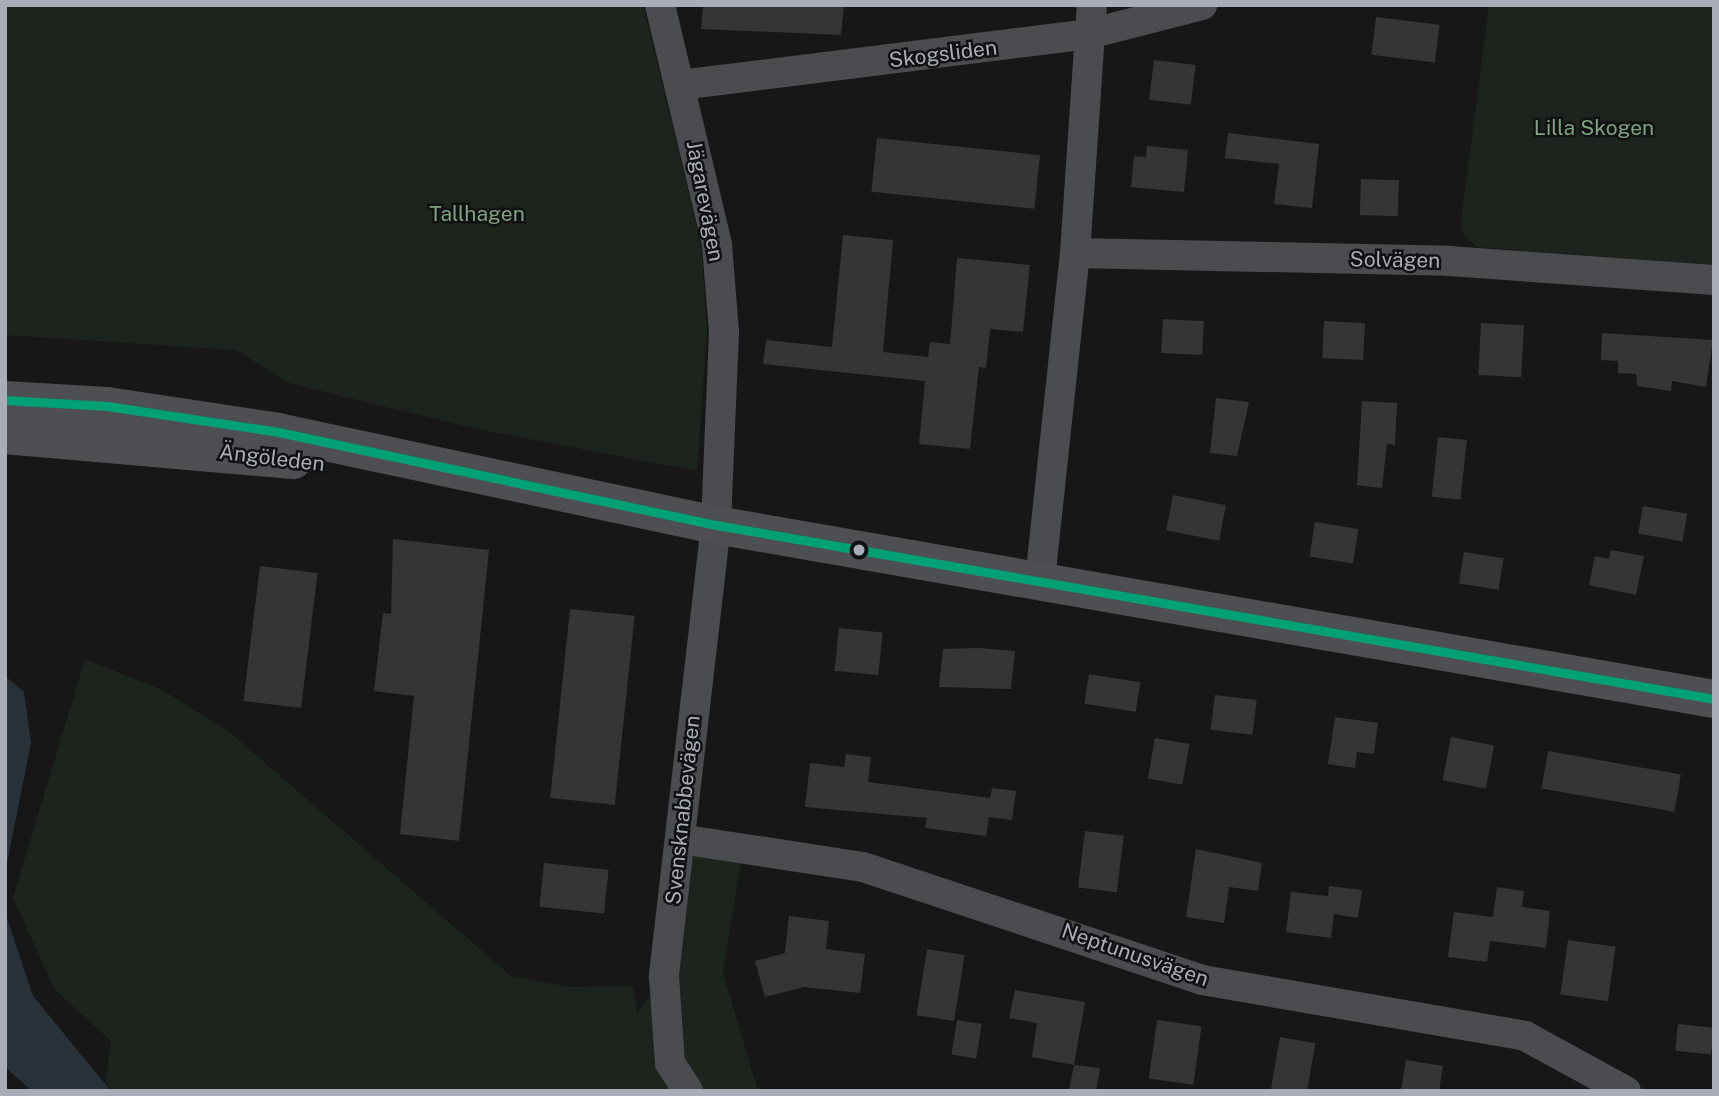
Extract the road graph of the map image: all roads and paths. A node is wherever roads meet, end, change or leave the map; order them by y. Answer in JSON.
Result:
{"nodes":[{"id":1,"x":660,"y":5,"type":"edge"},
{"id":2,"x":1202,"y":5,"type":"edge"},
{"id":3,"x":1090,"y":20,"type":"edge"},
{"id":4,"x":680,"y":85,"type":"junction"},
{"id":5,"x":1075,"y":253,"type":"junction"},
{"id":6,"x":1714,"y":280,"type":"edge"},
{"id":7,"x":5,"y":388,"type":"edge"},
{"id":8,"x":5,"y":400,"type":"edge"},
{"id":9,"x":107,"y":406,"type":"junction"},
{"id":10,"x":5,"y":435,"type":"edge"},
{"id":11,"x":538,"y":488,"type":"junction"},
{"id":12,"x":716,"y":525,"type":"junction"},
{"id":13,"x":1040,"y":580,"type":"junction"},
{"id":14,"x":1714,"y":699,"type":"edge"},
{"id":15,"x":680,"y":839,"type":"junction"},
{"id":16,"x":688,"y":1091,"type":"edge"},
{"id":17,"x":1626,"y":1091,"type":"edge"}],
"edges":[{"from":1,"to":4,"type":"street","name":"Jägarevägen"},
{"from":2,"to":3,"type":"street","name":"Skogsliden"},
{"from":3,"to":4,"type":"street","name":"Skogsliden"},
{"from":3,"to":5,"type":"street"},
{"from":4,"to":12,"type":"street","name":"Jägarevägen"},
{"from":5,"to":6,"type":"street","name":"Solvägen"},
{"from":5,"to":13,"type":"street"},
{"from":7,"to":9,"type":"main road"},
{"from":8,"to":9,"type":"main road"},
{"from":9,"to":11,"type":"main road"},
{"from":10,"to":11,"type":"main road","name":"Ängöleden"},
{"from":11,"to":12,"type":"main road"},
{"from":12,"to":13,"type":"main road"},
{"from":12,"to":15,"type":"street","name":"Svensknabbevägen"},
{"from":13,"to":14,"type":"main road"},
{"from":15,"to":16,"type":"street","name":"Svensknabbevägen"},
{"from":15,"to":17,"type":"street","name":"Neptunusvägen"}]}
